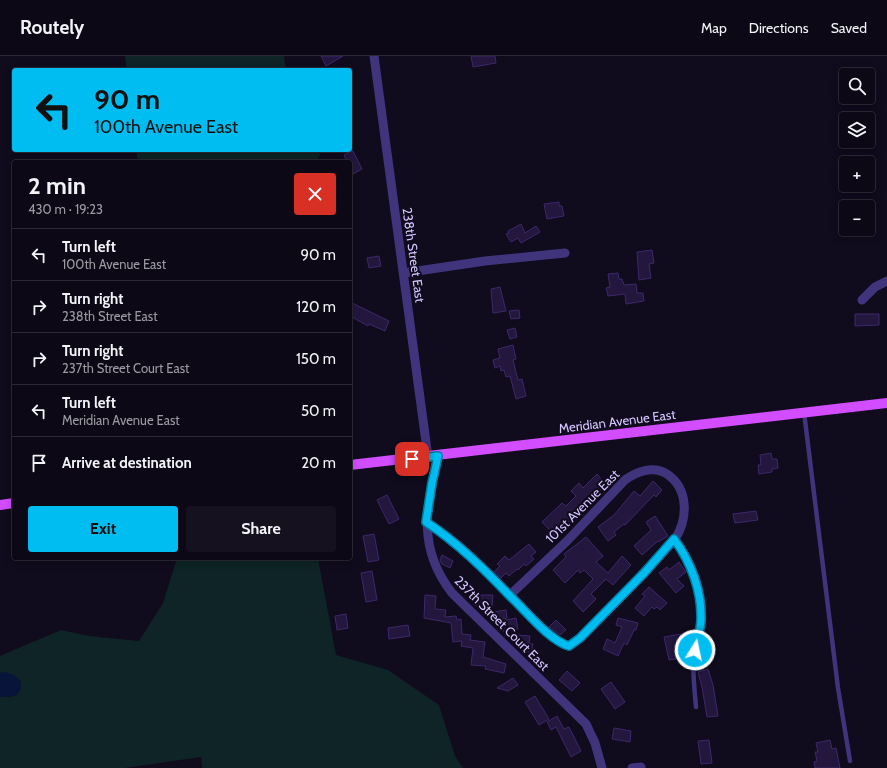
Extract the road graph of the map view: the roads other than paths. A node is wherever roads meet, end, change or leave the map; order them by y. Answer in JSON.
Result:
{"nodes":[{"id":1,"x":374,"y":56,"type":"edge"},
{"id":2,"x":565,"y":253,"type":"dead end"},
{"id":3,"x":404,"y":273,"type":"junction"},
{"id":4,"x":887,"y":281,"type":"edge"},
{"id":5,"x":862,"y":300,"type":"dead end"},
{"id":6,"x":887,"y":403,"type":"edge"},
{"id":7,"x":804,"y":412,"type":"junction"},
{"id":8,"x":433,"y":457,"type":"junction"},
{"id":9,"x":352,"y":465,"type":"edge"},
{"id":10,"x":12,"y":503,"type":"edge"},
{"id":11,"x":0,"y":505,"type":"edge"},
{"id":12,"x":426,"y":522,"type":"junction"},
{"id":13,"x":674,"y":539,"type":"junction"},
{"id":14,"x":510,"y":595,"type":"junction"},
{"id":15,"x":696,"y":706,"type":"dead end"},
{"id":16,"x":850,"y":762,"type":"dead end"},
{"id":17,"x":602,"y":768,"type":"edge"}],
"edges":[{"from":1,"to":3,"type":"street","name":"238th Street East"},
{"from":2,"to":3,"type":"street"},
{"from":3,"to":8,"type":"street","name":"238th Street East"},
{"from":4,"to":5,"type":"street"},
{"from":6,"to":7,"type":"main road","name":"Meridian Avenue East"},
{"from":7,"to":8,"type":"main road","name":"Meridian Avenue East"},
{"from":7,"to":16,"type":"lane"},
{"from":8,"to":9,"type":"main road","name":"Meridian Avenue East"},
{"from":8,"to":12,"type":"street","name":"237th Street Court East"},
{"from":10,"to":11,"type":"main road"},
{"from":12,"to":14,"type":"street"},
{"from":12,"to":17,"type":"street","name":"237th Street Court East"},
{"from":13,"to":14,"type":"street"},
{"from":13,"to":14,"type":"street","name":"101st Avenue East"},
{"from":13,"to":15,"type":"lane"}]}
